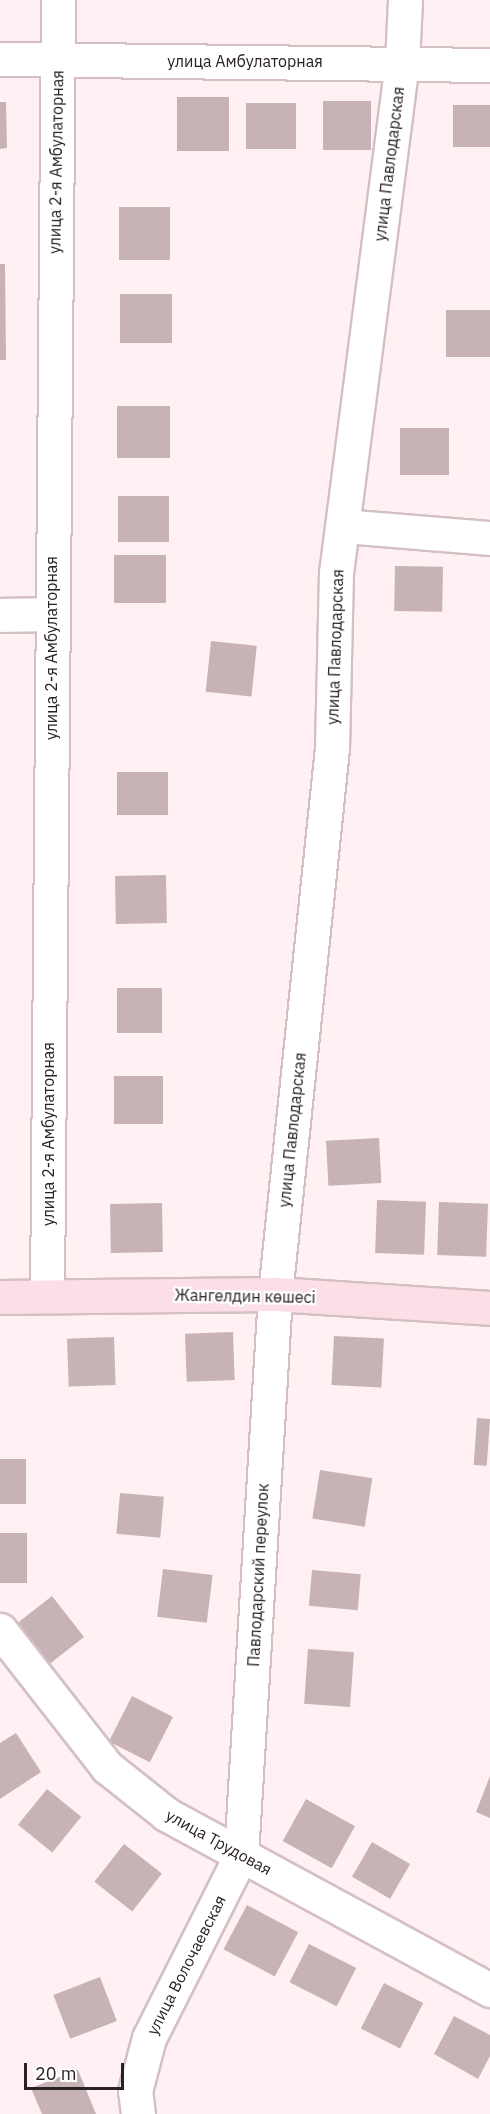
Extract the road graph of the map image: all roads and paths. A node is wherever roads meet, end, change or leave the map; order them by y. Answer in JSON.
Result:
{"nodes":[{"id":1,"x":58,"y":0,"type":"edge"},
{"id":2,"x":405,"y":0,"type":"edge"},
{"id":3,"x":0,"y":59,"type":"edge"},
{"id":4,"x":57,"y":60,"type":"junction"},
{"id":5,"x":402,"y":62,"type":"junction"},
{"id":6,"x":490,"y":65,"type":"edge"},
{"id":7,"x":343,"y":526,"type":"junction"},
{"id":8,"x":490,"y":538,"type":"edge"},
{"id":9,"x":52,"y":614,"type":"junction"},
{"id":10,"x":0,"y":615,"type":"edge"},
{"id":11,"x":275,"y":1294,"type":"junction"},
{"id":12,"x":47,"y":1296,"type":"junction"},
{"id":13,"x":0,"y":1297,"type":"edge"},
{"id":14,"x":490,"y":1308,"type":"edge"},
{"id":15,"x":0,"y":1630,"type":"edge"},
{"id":16,"x":241,"y":1855,"type":"junction"},
{"id":17,"x":490,"y":1990,"type":"edge"},
{"id":18,"x":138,"y":2114,"type":"edge"}],
"edges":[{"from":1,"to":4,"type":"street","name":"улица 2-я Амбулаторная"},
{"from":2,"to":5,"type":"street","name":"улица Павлодарская"},
{"from":3,"to":4,"type":"street","name":"улица Амбулаторная"},
{"from":4,"to":5,"type":"street","name":"улица Амбулаторная"},
{"from":4,"to":9,"type":"street","name":"улица 2-я Амбулаторная"},
{"from":5,"to":6,"type":"street","name":"улица Амбулаторная"},
{"from":5,"to":7,"type":"street","name":"улица Павлодарская"},
{"from":7,"to":8,"type":"street"},
{"from":7,"to":11,"type":"street","name":"улица Павлодарская"},
{"from":9,"to":10,"type":"street"},
{"from":9,"to":12,"type":"street","name":"улица 2-я Амбулаторная"},
{"from":11,"to":12,"type":"main road","name":"Жангелдин көшесі"},
{"from":11,"to":14,"type":"main road","name":"Жангелдин көшесі"},
{"from":11,"to":16,"type":"street","name":"Павлодарский переулок"},
{"from":12,"to":13,"type":"main road","name":"Жангелдин көшесі"},
{"from":15,"to":16,"type":"street","name":"улица Трудовая"},
{"from":16,"to":17,"type":"street","name":"улица Трудовая"},
{"from":16,"to":18,"type":"street","name":"улица Волочаевская"}]}
